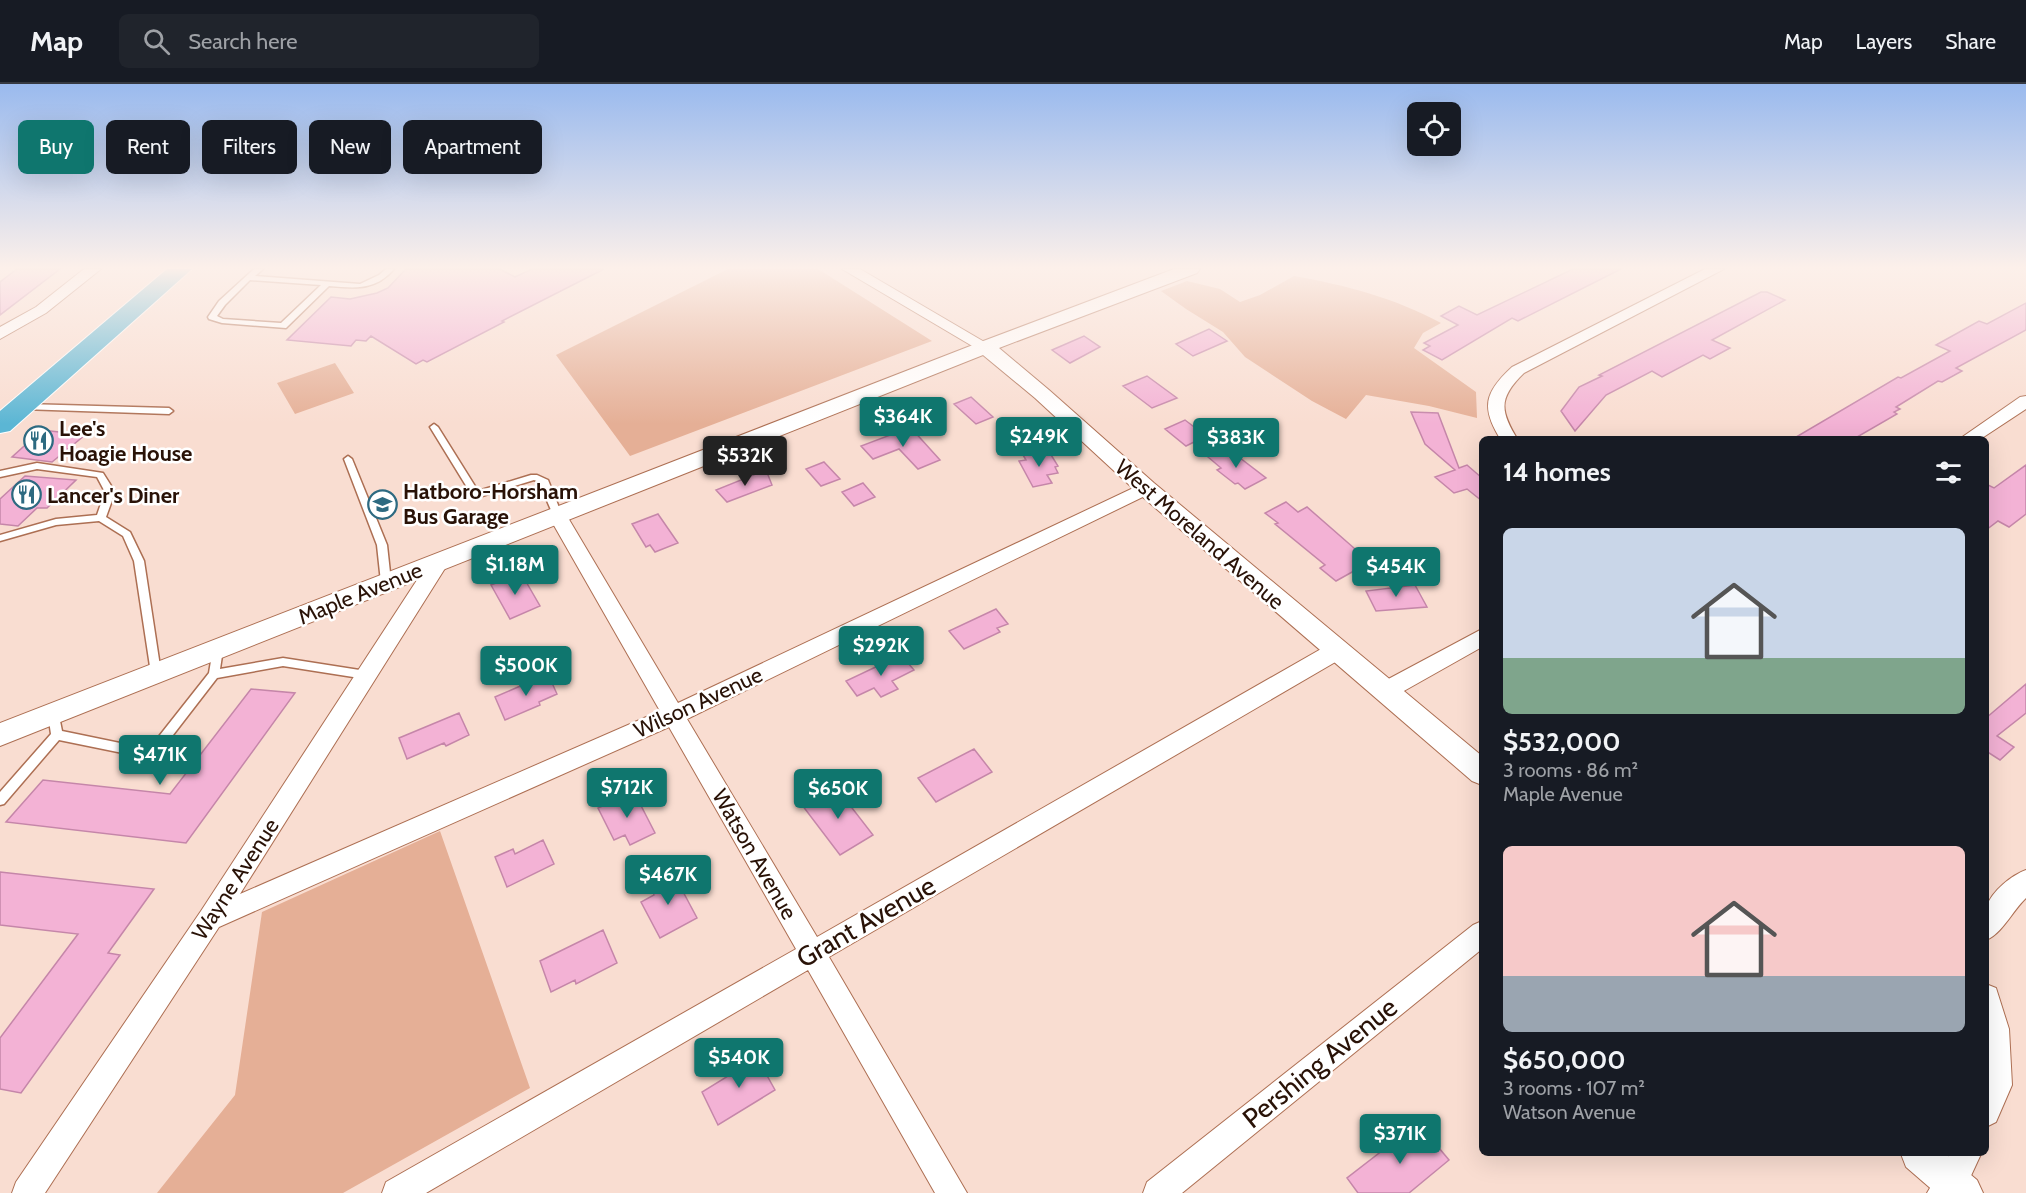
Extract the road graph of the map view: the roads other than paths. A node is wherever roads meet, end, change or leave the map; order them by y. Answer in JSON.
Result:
{"nodes":[{"id":1,"x":23,"y":321,"type":"edge"},
{"id":2,"x":121,"y":321,"type":"edge"},
{"id":3,"x":221,"y":321,"type":"edge"},
{"id":4,"x":288,"y":321,"type":"edge"},
{"id":5,"x":940,"y":321,"type":"edge"},
{"id":6,"x":1053,"y":321,"type":"edge"},
{"id":7,"x":1615,"y":321,"type":"edge"},
{"id":8,"x":0,"y":334,"type":"edge"},
{"id":9,"x":985,"y":346,"type":"junction"},
{"id":10,"x":2025,"y":403,"type":"edge"},
{"id":11,"x":21,"y":407,"type":"junction"},
{"id":12,"x":169,"y":411,"type":"dead end"},
{"id":13,"x":0,"y":426,"type":"edge"},
{"id":14,"x":434,"y":427,"type":"dead end"},
{"id":15,"x":1507,"y":436,"type":"edge"},
{"id":16,"x":1972,"y":436,"type":"edge"},
{"id":17,"x":348,"y":459,"type":"dead end"},
{"id":18,"x":0,"y":474,"type":"edge"},
{"id":19,"x":1146,"y":488,"type":"junction"},
{"id":20,"x":557,"y":515,"type":"junction"},
{"id":21,"x":101,"y":518,"type":"junction"},
{"id":22,"x":0,"y":538,"type":"edge"},
{"id":23,"x":439,"y":562,"type":"junction"},
{"id":24,"x":386,"y":582,"type":"junction"},
{"id":25,"x":1479,"y":640,"type":"edge"},
{"id":26,"x":218,"y":649,"type":"junction"},
{"id":27,"x":1336,"y":651,"type":"junction"},
{"id":28,"x":156,"y":674,"type":"junction"},
{"id":29,"x":214,"y":674,"type":"junction"},
{"id":30,"x":366,"y":675,"type":"junction"},
{"id":31,"x":1386,"y":690,"type":"junction"},
{"id":32,"x":674,"y":715,"type":"junction"},
{"id":33,"x":56,"y":725,"type":"junction"},
{"id":34,"x":0,"y":735,"type":"edge"},
{"id":35,"x":1479,"y":770,"type":"edge"},
{"id":36,"x":0,"y":800,"type":"edge"},
{"id":37,"x":2026,"y":881,"type":"edge"},
{"id":38,"x":210,"y":919,"type":"junction"},
{"id":39,"x":1989,"y":924,"type":"edge"},
{"id":40,"x":1479,"y":935,"type":"edge"},
{"id":41,"x":812,"y":953,"type":"junction"},
{"id":42,"x":1989,"y":1008,"type":"edge"},
{"id":43,"x":1989,"y":1105,"type":"edge"},
{"id":44,"x":1921,"y":1156,"type":"edge"},
{"id":45,"x":1956,"y":1180,"type":"edge"},
{"id":46,"x":27,"y":1193,"type":"edge"},
{"id":47,"x":397,"y":1193,"type":"edge"},
{"id":48,"x":952,"y":1193,"type":"edge"},
{"id":49,"x":1158,"y":1193,"type":"edge"}],
"edges":[{"from":1,"to":8,"type":"street"},
{"from":2,"to":11,"type":"highway"},
{"from":3,"to":4,"type":"lane"},
{"from":5,"to":9,"type":"street","name":"West Moreland Avenue"},
{"from":6,"to":9,"type":"street","name":"Maple Avenue"},
{"from":7,"to":15,"type":"street"},
{"from":9,"to":19,"type":"street","name":"West Moreland Avenue"},
{"from":9,"to":20,"type":"street","name":"Maple Avenue"},
{"from":10,"to":16,"type":"street"},
{"from":11,"to":12,"type":"lane"},
{"from":11,"to":13,"type":"highway"},
{"from":14,"to":20,"type":"lane"},
{"from":17,"to":24,"type":"lane"},
{"from":18,"to":21,"type":"lane"},
{"from":19,"to":27,"type":"street","name":"West Moreland Avenue"},
{"from":19,"to":32,"type":"street","name":"Wilson Avenue"},
{"from":20,"to":23,"type":"street","name":"Maple Avenue"},
{"from":20,"to":32,"type":"street","name":"Watson Avenue"},
{"from":21,"to":22,"type":"lane"},
{"from":21,"to":28,"type":"lane"},
{"from":23,"to":24,"type":"street","name":"Maple Avenue"},
{"from":23,"to":30,"type":"street","name":"Wayne Avenue"},
{"from":24,"to":26,"type":"street","name":"Maple Avenue"},
{"from":25,"to":31,"type":"street"},
{"from":26,"to":28,"type":"street","name":"Maple Avenue"},
{"from":26,"to":29,"type":"lane"},
{"from":27,"to":31,"type":"street","name":"West Moreland Avenue"},
{"from":27,"to":41,"type":"street","name":"Grant Avenue"},
{"from":28,"to":33,"type":"street","name":"Maple Avenue"},
{"from":29,"to":30,"type":"lane"},
{"from":29,"to":33,"type":"lane"},
{"from":30,"to":38,"type":"street","name":"Wayne Avenue"},
{"from":31,"to":35,"type":"street","name":"West Moreland Avenue"},
{"from":32,"to":38,"type":"street","name":"Wilson Avenue"},
{"from":32,"to":41,"type":"street","name":"Watson Avenue"},
{"from":33,"to":34,"type":"street","name":"Maple Avenue"},
{"from":33,"to":36,"type":"lane"},
{"from":37,"to":39,"type":"street"},
{"from":38,"to":46,"type":"street","name":"Wayne Avenue"},
{"from":40,"to":49,"type":"street","name":"Pershing Avenue"},
{"from":41,"to":47,"type":"street","name":"Grant Avenue"},
{"from":41,"to":48,"type":"street","name":"Watson Avenue"},
{"from":42,"to":43,"type":"street"},
{"from":44,"to":45,"type":"street"}]}
